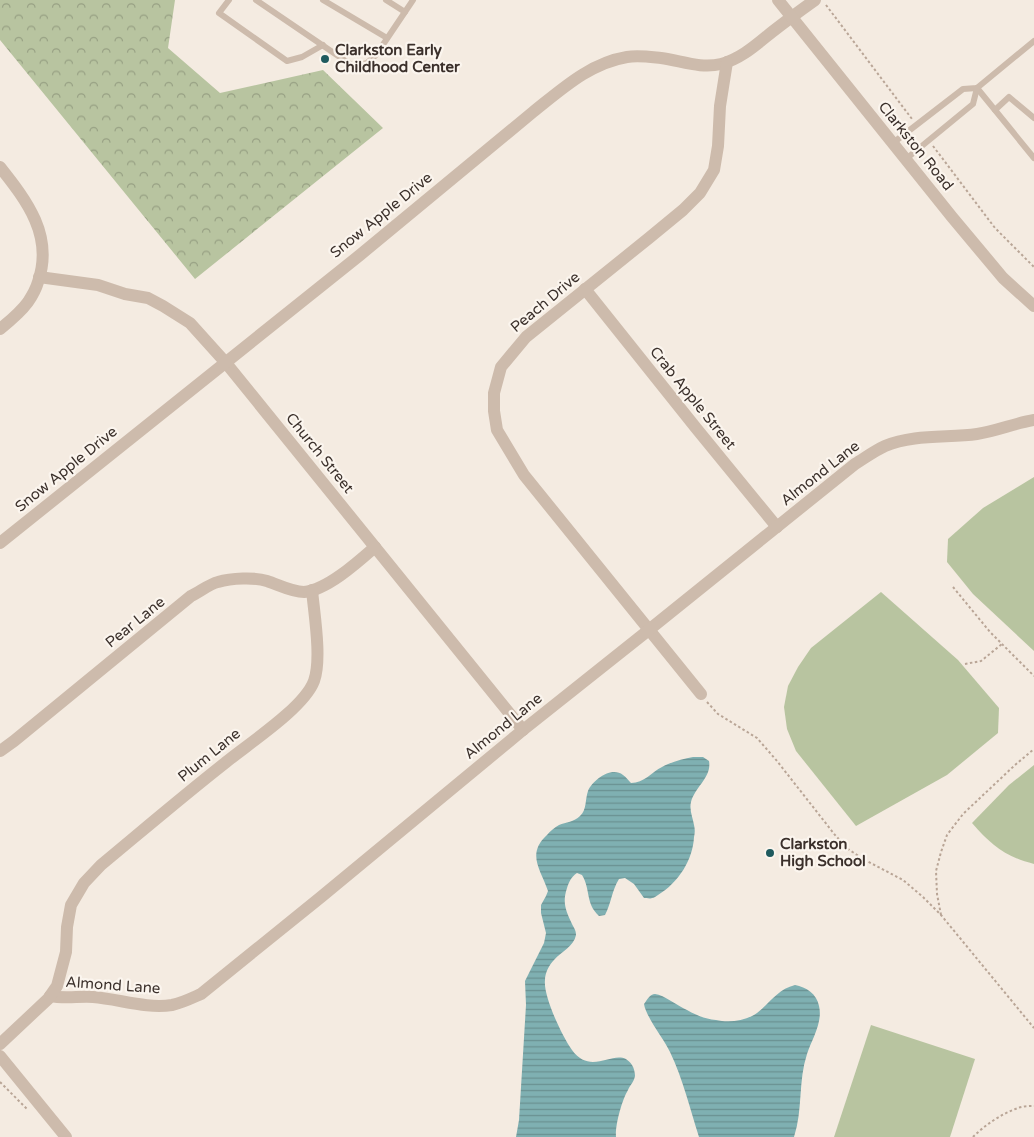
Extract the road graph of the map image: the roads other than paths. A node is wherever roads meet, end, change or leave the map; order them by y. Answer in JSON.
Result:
{"nodes":[{"id":1,"x":229,"y":0,"type":"edge"},
{"id":2,"x":256,"y":0,"type":"edge"},
{"id":3,"x":323,"y":0,"type":"edge"},
{"id":4,"x":386,"y":0,"type":"edge"},
{"id":5,"x":413,"y":0,"type":"edge"},
{"id":6,"x":778,"y":0,"type":"edge"},
{"id":7,"x":815,"y":0,"type":"edge"},
{"id":8,"x":405,"y":12,"type":"junction"},
{"id":9,"x":791,"y":17,"type":"junction"},
{"id":10,"x":387,"y":38,"type":"junction"},
{"id":11,"x":1034,"y":41,"type":"edge"},
{"id":12,"x":322,"y":45,"type":"junction"},
{"id":13,"x":727,"y":62,"type":"junction"},
{"id":14,"x":977,"y":88,"type":"junction"},
{"id":15,"x":995,"y":110,"type":"junction"},
{"id":16,"x":1034,"y":118,"type":"edge"},
{"id":17,"x":892,"y":143,"type":"junction"},
{"id":18,"x":1034,"y":158,"type":"edge"},
{"id":19,"x":906,"y":159,"type":"junction"},
{"id":20,"x":0,"y":167,"type":"edge"},
{"id":21,"x":39,"y":277,"type":"junction"},
{"id":22,"x":585,"y":289,"type":"junction"},
{"id":23,"x":1034,"y":306,"type":"edge"},
{"id":24,"x":0,"y":329,"type":"edge"},
{"id":25,"x":226,"y":363,"type":"junction"},
{"id":26,"x":1034,"y":420,"type":"edge"},
{"id":27,"x":777,"y":527,"type":"junction"},
{"id":28,"x":0,"y":543,"type":"edge"},
{"id":29,"x":374,"y":547,"type":"junction"},
{"id":30,"x":312,"y":590,"type":"junction"},
{"id":31,"x":650,"y":630,"type":"junction"},
{"id":32,"x":701,"y":694,"type":"road end"},
{"id":33,"x":523,"y":730,"type":"junction"},
{"id":34,"x":0,"y":752,"type":"edge"},
{"id":35,"x":50,"y":996,"type":"junction"},
{"id":36,"x":0,"y":1044,"type":"edge"},
{"id":37,"x":0,"y":1056,"type":"edge"},
{"id":38,"x":66,"y":1137,"type":"edge"}],
"edges":[{"from":1,"to":12,"type":"lane"},
{"from":2,"to":12,"type":"lane"},
{"from":3,"to":10,"type":"lane"},
{"from":4,"to":8,"type":"lane"},
{"from":5,"to":8,"type":"lane"},
{"from":6,"to":9,"type":"street","name":"Clarkston Road"},
{"from":7,"to":9,"type":"street","name":"Snow Apple Drive"},
{"from":8,"to":10,"type":"lane"},
{"from":9,"to":13,"type":"street","name":"Snow Apple Drive"},
{"from":9,"to":17,"type":"street","name":"Clarkston Road"},
{"from":10,"to":12,"type":"lane"},
{"from":11,"to":14,"type":"lane"},
{"from":13,"to":22,"type":"street","name":"Peach Drive"},
{"from":13,"to":25,"type":"street","name":"Snow Apple Drive"},
{"from":14,"to":15,"type":"lane"},
{"from":14,"to":17,"type":"lane"},
{"from":14,"to":19,"type":"lane"},
{"from":15,"to":16,"type":"lane"},
{"from":15,"to":18,"type":"lane"},
{"from":17,"to":19,"type":"street","name":"Clarkston Road"},
{"from":19,"to":23,"type":"street","name":"Clarkston Road"},
{"from":20,"to":21,"type":"street"},
{"from":21,"to":24,"type":"street"},
{"from":21,"to":25,"type":"street","name":"Church Street"},
{"from":22,"to":27,"type":"street","name":"Crab Apple Street"},
{"from":22,"to":31,"type":"street","name":"Peach Drive"},
{"from":25,"to":28,"type":"street","name":"Snow Apple Drive"},
{"from":25,"to":29,"type":"street","name":"Church Street"},
{"from":26,"to":27,"type":"street","name":"Almond Lane"},
{"from":27,"to":31,"type":"street","name":"Almond Lane"},
{"from":29,"to":30,"type":"street"},
{"from":29,"to":33,"type":"street","name":"Church Street"},
{"from":30,"to":34,"type":"street","name":"Pear Lane"},
{"from":30,"to":35,"type":"street","name":"Plum Lane"},
{"from":31,"to":32,"type":"street","name":"Peach Drive"},
{"from":31,"to":33,"type":"street","name":"Almond Lane"},
{"from":33,"to":35,"type":"street","name":"Almond Lane"},
{"from":35,"to":36,"type":"street","name":"Almond Lane"},
{"from":37,"to":38,"type":"street"}]}
